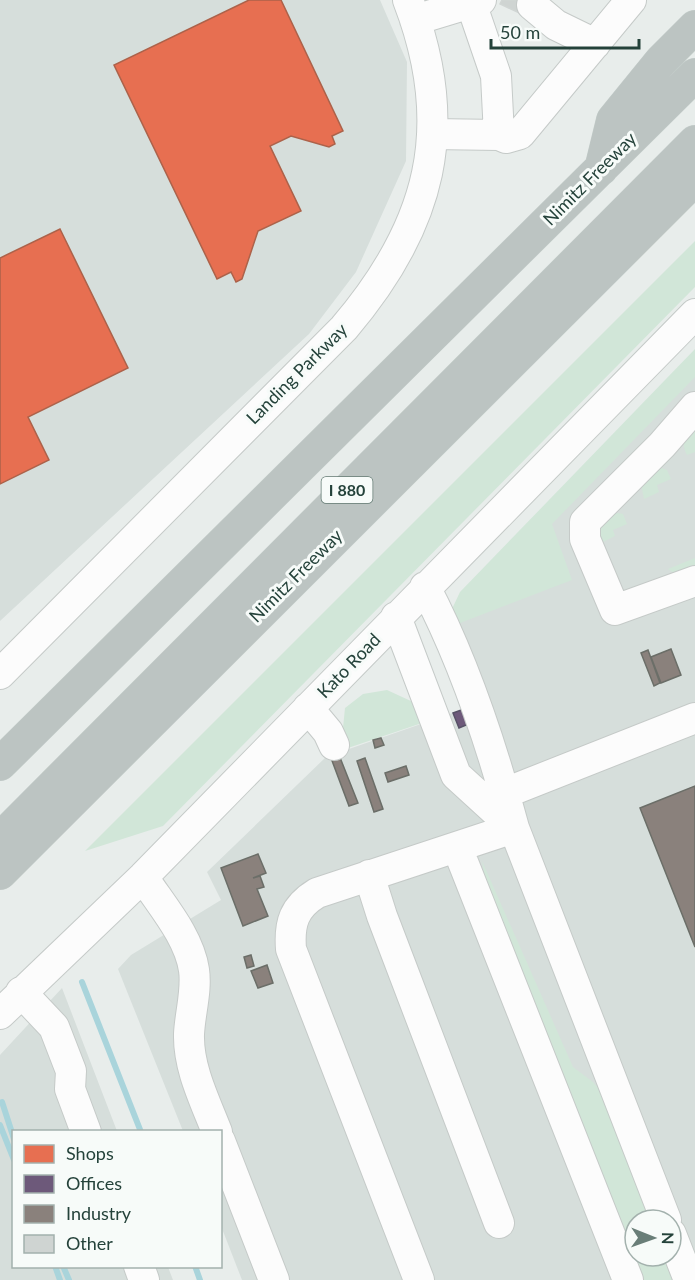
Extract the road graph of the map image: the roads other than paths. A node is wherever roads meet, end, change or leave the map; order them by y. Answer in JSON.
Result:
{"nodes":[{"id":1,"x":631,"y":0,"type":"edge"},
{"id":2,"x":474,"y":1,"type":"edge"},
{"id":3,"x":532,"y":5,"type":"dead end"},
{"id":4,"x":412,"y":10,"type":"edge"},
{"id":5,"x":695,"y":27,"type":"edge"},
{"id":6,"x":595,"y":44,"type":"junction"},
{"id":7,"x":695,"y":75,"type":"edge"},
{"id":8,"x":432,"y":134,"type":"junction"},
{"id":9,"x":499,"y":135,"type":"junction"},
{"id":10,"x":695,"y":142,"type":"edge"},
{"id":11,"x":600,"y":169,"type":"junction"},
{"id":12,"x":695,"y":179,"type":"edge"},
{"id":13,"x":695,"y":314,"type":"edge"},
{"id":14,"x":695,"y":406,"type":"edge"},
{"id":15,"x":695,"y":581,"type":"edge"},
{"id":16,"x":425,"y":587,"type":"junction"},
{"id":17,"x":396,"y":617,"type":"junction"},
{"id":18,"x":0,"y":674,"type":"edge"},
{"id":19,"x":308,"y":708,"type":"junction"},
{"id":20,"x":695,"y":718,"type":"edge"},
{"id":21,"x":334,"y":745,"type":"dead end"},
{"id":22,"x":0,"y":764,"type":"edge"},
{"id":23,"x":505,"y":793,"type":"junction"},
{"id":24,"x":514,"y":828,"type":"junction"},
{"id":25,"x":0,"y":839,"type":"edge"},
{"id":26,"x":457,"y":847,"type":"junction"},
{"id":27,"x":0,"y":873,"type":"edge"},
{"id":28,"x":369,"y":875,"type":"junction"},
{"id":29,"x":143,"y":877,"type":"junction"},
{"id":30,"x":21,"y":992,"type":"junction"},
{"id":31,"x":0,"y":1014,"type":"edge"},
{"id":32,"x":87,"y":1130,"type":"edge"},
{"id":33,"x":217,"y":1130,"type":"edge"},
{"id":34,"x":222,"y":1146,"type":"edge"},
{"id":35,"x":661,"y":1208,"type":"edge"},
{"id":36,"x":499,"y":1223,"type":"dead end"},
{"id":37,"x":683,"y":1265,"type":"edge"},
{"id":38,"x":274,"y":1280,"type":"edge"},
{"id":39,"x":419,"y":1280,"type":"edge"},
{"id":40,"x":628,"y":1280,"type":"edge"},
{"id":41,"x":689,"y":1280,"type":"edge"}],
"edges":[{"from":1,"to":6,"type":"street"},
{"from":2,"to":4,"type":"street"},
{"from":2,"to":9,"type":"street"},
{"from":3,"to":6,"type":"street"},
{"from":4,"to":8,"type":"street","name":"Landing Parkway"},
{"from":5,"to":11,"type":"highway"},
{"from":6,"to":9,"type":"street"},
{"from":7,"to":11,"type":"highway","name":"Nimitz Freeway","number":"I 880"},
{"from":8,"to":9,"type":"street"},
{"from":8,"to":18,"type":"street","name":"Landing Parkway"},
{"from":10,"to":25,"type":"highway","number":"I 880"},
{"from":11,"to":22,"type":"highway","name":"Nimitz Freeway","number":"I 880"},
{"from":12,"to":27,"type":"highway","name":"Nimitz Freeway","number":"I 880"},
{"from":13,"to":16,"type":"street","name":"Kato Road"},
{"from":14,"to":15,"type":"street"},
{"from":16,"to":17,"type":"street","name":"Kato Road"},
{"from":16,"to":23,"type":"street"},
{"from":17,"to":19,"type":"street","name":"Kato Road"},
{"from":17,"to":24,"type":"street"},
{"from":19,"to":21,"type":"street"},
{"from":19,"to":29,"type":"street","name":"Kato Road"},
{"from":20,"to":23,"type":"street"},
{"from":23,"to":24,"type":"street"},
{"from":24,"to":26,"type":"street"},
{"from":24,"to":35,"type":"street"},
{"from":26,"to":28,"type":"street"},
{"from":26,"to":40,"type":"street"},
{"from":28,"to":36,"type":"street"},
{"from":28,"to":39,"type":"street"},
{"from":29,"to":30,"type":"street","name":"Kato Road"},
{"from":29,"to":33,"type":"street"},
{"from":30,"to":31,"type":"street","name":"Kato Road"},
{"from":30,"to":32,"type":"street"},
{"from":34,"to":38,"type":"street"},
{"from":37,"to":41,"type":"street"}]}
